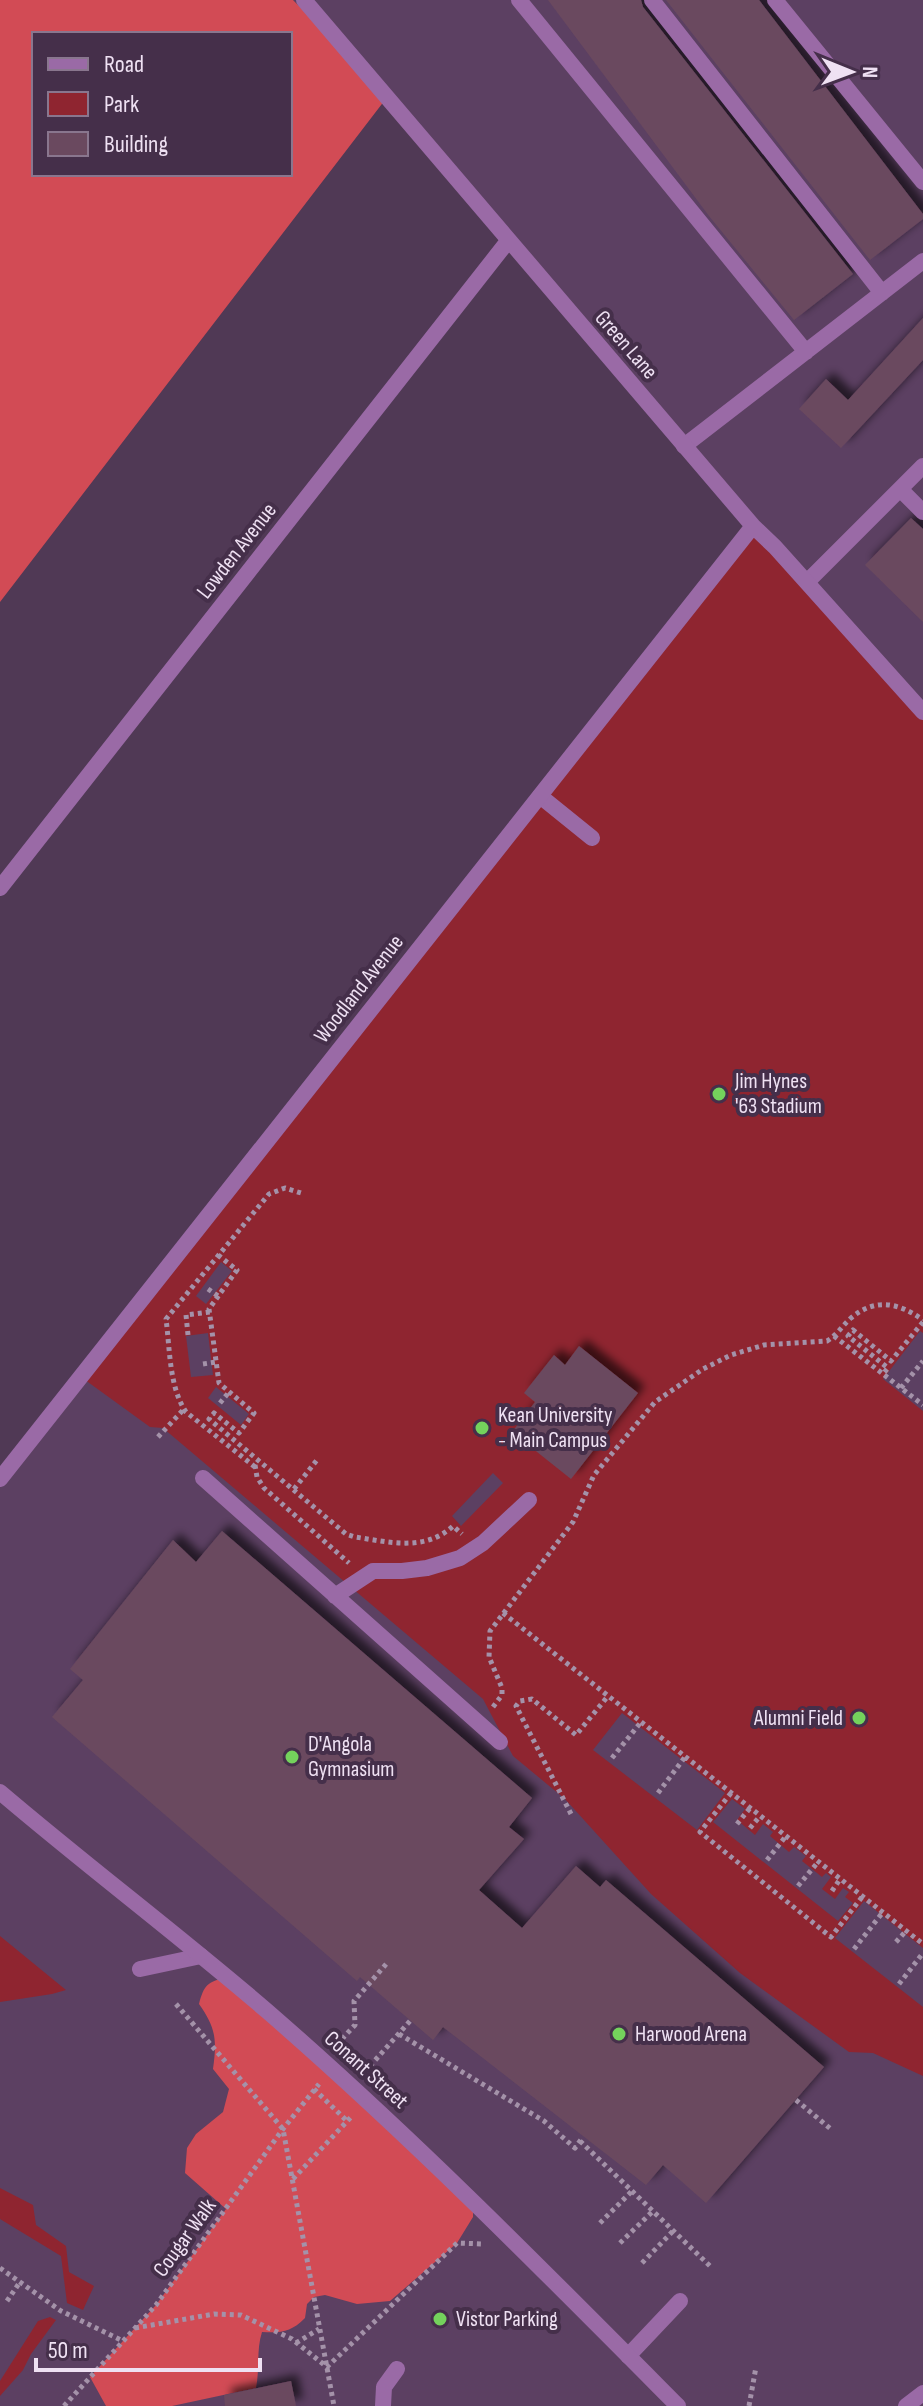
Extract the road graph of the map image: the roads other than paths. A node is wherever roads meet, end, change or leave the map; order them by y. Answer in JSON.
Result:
{"nodes":[{"id":1,"x":304,"y":0,"type":"edge"},
{"id":2,"x":519,"y":0,"type":"edge"},
{"id":3,"x":652,"y":0,"type":"edge"},
{"id":4,"x":775,"y":0,"type":"edge"},
{"id":5,"x":923,"y":182,"type":"edge"},
{"id":6,"x":508,"y":241,"type":"junction"},
{"id":7,"x":923,"y":261,"type":"edge"},
{"id":8,"x":882,"y":293,"type":"junction"},
{"id":9,"x":806,"y":352,"type":"junction"},
{"id":10,"x":684,"y":446,"type":"junction"},
{"id":11,"x":923,"y":466,"type":"edge"},
{"id":12,"x":900,"y":489,"type":"junction"},
{"id":13,"x":923,"y":512,"type":"edge"},
{"id":14,"x":753,"y":526,"type":"junction"},
{"id":15,"x":807,"y":582,"type":"junction"},
{"id":16,"x":923,"y":712,"type":"edge"},
{"id":17,"x":540,"y":796,"type":"junction"},
{"id":18,"x":592,"y":838,"type":"dead end"},
{"id":19,"x":0,"y":888,"type":"edge"},
{"id":20,"x":203,"y":1478,"type":"dead end"},
{"id":21,"x":0,"y":1479,"type":"edge"},
{"id":22,"x":529,"y":1500,"type":"dead end"},
{"id":23,"x":335,"y":1596,"type":"junction"},
{"id":24,"x":500,"y":1742,"type":"dead end"},
{"id":25,"x":0,"y":1792,"type":"edge"},
{"id":26,"x":201,"y":1956,"type":"junction"},
{"id":27,"x":140,"y":1969,"type":"dead end"},
{"id":28,"x":680,"y":2301,"type":"dead end"},
{"id":29,"x":628,"y":2356,"type":"junction"},
{"id":30,"x":397,"y":2369,"type":"dead end"},
{"id":31,"x":923,"y":2393,"type":"edge"},
{"id":32,"x":383,"y":2406,"type":"edge"},
{"id":33,"x":678,"y":2406,"type":"edge"},
{"id":34,"x":906,"y":2406,"type":"edge"}],
"edges":[{"from":1,"to":6,"type":"street","name":"Green Lane"},
{"from":2,"to":9,"type":"street"},
{"from":3,"to":8,"type":"street"},
{"from":4,"to":5,"type":"street"},
{"from":6,"to":10,"type":"street","name":"Green Lane"},
{"from":6,"to":19,"type":"street","name":"Lowden Avenue"},
{"from":7,"to":8,"type":"street"},
{"from":8,"to":9,"type":"street"},
{"from":9,"to":10,"type":"street"},
{"from":10,"to":14,"type":"street","name":"Green Lane"},
{"from":11,"to":12,"type":"street"},
{"from":12,"to":13,"type":"street"},
{"from":12,"to":15,"type":"street"},
{"from":14,"to":15,"type":"street","name":"Green Lane"},
{"from":14,"to":17,"type":"street","name":"Woodland Avenue"},
{"from":15,"to":16,"type":"street","name":"Green Lane"},
{"from":17,"to":18,"type":"street"},
{"from":17,"to":21,"type":"street","name":"Woodland Avenue"},
{"from":20,"to":23,"type":"street"},
{"from":22,"to":23,"type":"street"},
{"from":23,"to":24,"type":"street"},
{"from":25,"to":26,"type":"street","name":"Conant Street"},
{"from":26,"to":27,"type":"street"},
{"from":26,"to":29,"type":"street","name":"Conant Street"},
{"from":28,"to":29,"type":"street"},
{"from":29,"to":33,"type":"street","name":"Conant Street"},
{"from":30,"to":32,"type":"street"},
{"from":31,"to":34,"type":"street"}]}
